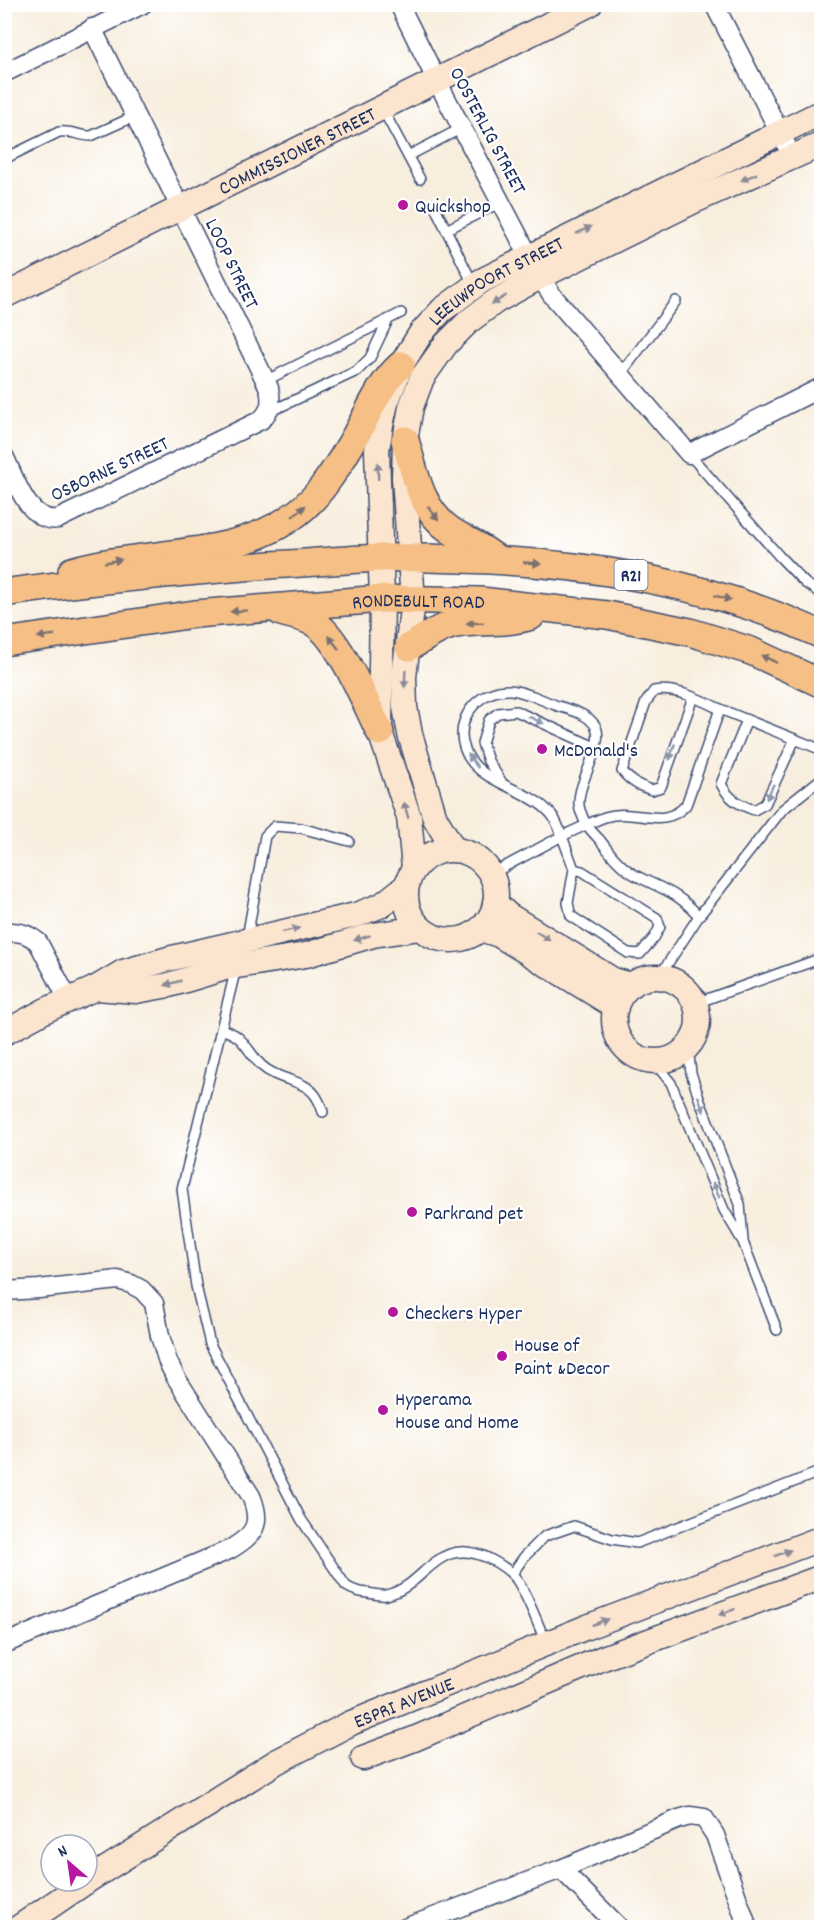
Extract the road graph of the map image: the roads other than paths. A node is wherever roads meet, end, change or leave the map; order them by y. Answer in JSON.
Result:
{"nodes":[{"id":1,"x":143,"y":4,"type":"edge"},
{"id":2,"x":399,"y":4,"type":"edge"},
{"id":3,"x":590,"y":4,"type":"edge"},
{"id":4,"x":714,"y":4,"type":"edge"},
{"id":5,"x":92,"y":28,"type":"junction"},
{"id":6,"x":4,"y":73,"type":"edge"},
{"id":7,"x":436,"y":81,"type":"junction"},
{"id":8,"x":382,"y":108,"type":"junction"},
{"id":9,"x":822,"y":112,"type":"edge"},
{"id":10,"x":135,"y":116,"type":"junction"},
{"id":11,"x":462,"y":128,"type":"junction"},
{"id":12,"x":780,"y":133,"type":"junction"},
{"id":13,"x":822,"y":144,"type":"edge"},
{"id":14,"x":408,"y":156,"type":"junction"},
{"id":15,"x":793,"y":158,"type":"junction"},
{"id":16,"x":4,"y":159,"type":"edge"},
{"id":17,"x":420,"y":179,"type":"dead end"},
{"id":18,"x":501,"y":202,"type":"junction"},
{"id":19,"x":434,"y":206,"type":"dead end"},
{"id":20,"x":181,"y":207,"type":"junction"},
{"id":21,"x":446,"y":230,"type":"junction"},
{"id":22,"x":535,"y":266,"type":"junction"},
{"id":23,"x":474,"y":286,"type":"junction"},
{"id":24,"x":4,"y":296,"type":"edge"},
{"id":25,"x":676,"y":301,"type":"dead end"},
{"id":26,"x":401,"y":313,"type":"dead end"},
{"id":27,"x":388,"y":320,"type":"junction"},
{"id":28,"x":401,"y":365,"type":"junction"},
{"id":29,"x":620,"y":375,"type":"junction"},
{"id":30,"x":265,"y":381,"type":"junction"},
{"id":31,"x":822,"y":387,"type":"edge"},
{"id":32,"x":265,"y":416,"type":"junction"},
{"id":33,"x":405,"y":440,"type":"junction"},
{"id":34,"x":689,"y":454,"type":"junction"},
{"id":35,"x":4,"y":456,"type":"edge"},
{"id":36,"x":410,"y":557,"type":"junction"},
{"id":37,"x":380,"y":558,"type":"junction"},
{"id":38,"x":498,"y":560,"type":"junction"},
{"id":39,"x":11,"y":592,"type":"edge"},
{"id":40,"x":822,"y":594,"type":"edge"},
{"id":41,"x":382,"y":599,"type":"junction"},
{"id":42,"x":413,"y":600,"type":"junction"},
{"id":43,"x":552,"y":608,"type":"junction"},
{"id":44,"x":269,"y":609,"type":"junction"},
{"id":45,"x":822,"y":635,"type":"edge"},
{"id":46,"x":4,"y":642,"type":"edge"},
{"id":47,"x":409,"y":647,"type":"junction"},
{"id":48,"x":822,"y":684,"type":"edge"},
{"id":49,"x":693,"y":698,"type":"junction"},
{"id":50,"x":720,"y":709,"type":"junction"},
{"id":51,"x":747,"y":720,"type":"junction"},
{"id":52,"x":380,"y":732,"type":"junction"},
{"id":53,"x":795,"y":739,"type":"junction"},
{"id":54,"x":595,"y":747,"type":"junction"},
{"id":55,"x":822,"y":750,"type":"edge"},
{"id":56,"x":822,"y":778,"type":"edge"},
{"id":57,"x":502,"y":783,"type":"junction"},
{"id":58,"x":586,"y":826,"type":"junction"},
{"id":59,"x":562,"y":836,"type":"junction"},
{"id":60,"x":349,"y":841,"type":"dead end"},
{"id":61,"x":454,"y":850,"type":"junction"},
{"id":62,"x":573,"y":869,"type":"junction"},
{"id":63,"x":491,"y":874,"type":"junction"},
{"id":64,"x":410,"y":877,"type":"junction"},
{"id":65,"x":495,"y":903,"type":"junction"},
{"id":66,"x":699,"y":916,"type":"junction"},
{"id":67,"x":420,"y":927,"type":"junction"},
{"id":68,"x":480,"y":929,"type":"junction"},
{"id":69,"x":4,"y":933,"type":"edge"},
{"id":70,"x":242,"y":953,"type":"junction"},
{"id":71,"x":822,"y":958,"type":"edge"},
{"id":72,"x":659,"y":977,"type":"junction"},
{"id":73,"x":632,"y":985,"type":"junction"},
{"id":74,"x":69,"y":1001,"type":"junction"},
{"id":75,"x":696,"y":1003,"type":"junction"},
{"id":76,"x":616,"y":1007,"type":"junction"},
{"id":77,"x":222,"y":1030,"type":"junction"},
{"id":78,"x":4,"y":1033,"type":"edge"},
{"id":79,"x":688,"y":1048,"type":"junction"},
{"id":80,"x":654,"y":1062,"type":"junction"},
{"id":81,"x":323,"y":1112,"type":"dead end"},
{"id":82,"x":743,"y":1242,"type":"junction"},
{"id":83,"x":4,"y":1290,"type":"edge"},
{"id":84,"x":777,"y":1330,"type":"dead end"},
{"id":85,"x":822,"y":1472,"type":"edge"},
{"id":86,"x":822,"y":1538,"type":"edge"},
{"id":87,"x":512,"y":1574,"type":"junction"},
{"id":88,"x":822,"y":1577,"type":"edge"},
{"id":89,"x":546,"y":1643,"type":"junction"},
{"id":90,"x":4,"y":1644,"type":"edge"},
{"id":91,"x":603,"y":1658,"type":"junction"},
{"id":92,"x":363,"y":1758,"type":"dead end"},
{"id":93,"x":561,"y":1869,"type":"junction"},
{"id":94,"x":446,"y":1921,"type":"edge"},
{"id":95,"x":18,"y":1928,"type":"edge"},
{"id":96,"x":405,"y":1928,"type":"edge"},
{"id":97,"x":620,"y":1928,"type":"edge"},
{"id":98,"x":748,"y":1928,"type":"edge"}],
"edges":[{"from":1,"to":5,"type":"street"},
{"from":2,"to":7,"type":"street","name":"OOSTERLIG STREET"},
{"from":3,"to":7,"type":"street","name":"COMMISSIONER STREET"},
{"from":4,"to":12,"type":"street"},
{"from":5,"to":6,"type":"street"},
{"from":5,"to":10,"type":"street","name":"LOOP STREET"},
{"from":7,"to":8,"type":"street","name":"COMMISSIONER STREET"},
{"from":7,"to":11,"type":"street","name":"OOSTERLIG STREET"},
{"from":8,"to":14,"type":"lane"},
{"from":8,"to":20,"type":"street","name":"COMMISSIONER STREET"},
{"from":9,"to":12,"type":"street","name":"LEEUWPOORT STREET"},
{"from":10,"to":16,"type":"lane"},
{"from":10,"to":20,"type":"street","name":"LOOP STREET"},
{"from":11,"to":14,"type":"lane"},
{"from":11,"to":18,"type":"street","name":"OOSTERLIG STREET"},
{"from":12,"to":15,"type":"street"},
{"from":22,"to":12,"type":"street","name":"LEEUWPOORT STREET","one_way":true},
{"from":13,"to":15,"type":"street","name":"LEEUWPOORT STREET"},
{"from":14,"to":17,"type":"lane"},
{"from":15,"to":22,"type":"street","name":"LEEUWPOORT STREET","one_way":true},
{"from":18,"to":21,"type":"lane"},
{"from":18,"to":22,"type":"street","name":"OOSTERLIG STREET"},
{"from":19,"to":21,"type":"lane"},
{"from":20,"to":24,"type":"street","name":"COMMISSIONER STREET"},
{"from":20,"to":30,"type":"street","name":"LOOP STREET"},
{"from":21,"to":23,"type":"lane"},
{"from":22,"to":23,"type":"street","name":"LEEUWPOORT STREET"},
{"from":22,"to":29,"type":"street","name":"OOSTERLIG STREET"},
{"from":22,"to":33,"type":"street","name":"LEEUWPOORT STREET","one_way":true},
{"from":23,"to":28,"type":"street","name":"LEEUWPOORT STREET"},
{"from":25,"to":29,"type":"lane"},
{"from":26,"to":27,"type":"lane"},
{"from":27,"to":30,"type":"lane"},
{"from":27,"to":32,"type":"lane"},
{"from":37,"to":28,"type":"street","name":"LEEUWPOORT STREET","one_way":true},
{"from":39,"to":28,"type":"main road","one_way":true},
{"from":29,"to":34,"type":"street","name":"OOSTERLIG STREET"},
{"from":30,"to":32,"type":"street","name":"LOOP STREET"},
{"from":31,"to":34,"type":"street"},
{"from":32,"to":35,"type":"street","name":"OSBORNE STREET"},
{"from":33,"to":36,"type":"street","name":"LEEUWPOORT STREET"},
{"from":33,"to":38,"type":"main road","one_way":true},
{"from":34,"to":40,"type":"lane"},
{"from":36,"to":37,"type":"main road","number":"R21"},
{"from":36,"to":38,"type":"main road","number":"R21"},
{"from":36,"to":42,"type":"street","name":"LEEUWPOORT STREET"},
{"from":37,"to":39,"type":"main road","number":"R21"},
{"from":37,"to":41,"type":"street","name":"LEEUWPOORT STREET"},
{"from":38,"to":45,"type":"main road","number":"R21","one_way":true},
{"from":41,"to":42,"type":"main road","name":"RONDEBULT ROAD","number":"R21"},
{"from":41,"to":44,"type":"main road","name":"RONDEBULT ROAD","number":"R21"},
{"from":41,"to":52,"type":"street","name":"LEEUWPOORT STREET"},
{"from":42,"to":43,"type":"main road","name":"RONDEBULT ROAD","number":"R21"},
{"from":42,"to":47,"type":"street","name":"LEEUWPOORT STREET"},
{"from":43,"to":47,"type":"main road","one_way":true},
{"from":48,"to":43,"type":"main road","name":"RONDEBULT ROAD","number":"R21","one_way":true},
{"from":44,"to":46,"type":"main road","name":"RONDEBULT ROAD","number":"R21","one_way":true},
{"from":52,"to":44,"type":"main road","one_way":true},
{"from":47,"to":61,"type":"street","name":"LEEUWPOORT STREET","one_way":true},
{"from":49,"to":49,"type":"lane","one_way":true},
{"from":49,"to":50,"type":"lane"},
{"from":50,"to":51,"type":"lane"},
{"from":50,"to":58,"type":"lane"},
{"from":51,"to":53,"type":"lane"},
{"from":53,"to":51,"type":"lane","one_way":true},
{"from":64,"to":52,"type":"street","name":"LEEUWPOORT STREET","one_way":true},
{"from":53,"to":55,"type":"lane"},
{"from":57,"to":54,"type":"lane","one_way":true},
{"from":57,"to":54,"type":"lane","one_way":true},
{"from":54,"to":58,"type":"lane"},
{"from":56,"to":66,"type":"lane"},
{"from":57,"to":59,"type":"lane"},
{"from":58,"to":59,"type":"lane"},
{"from":58,"to":66,"type":"lane"},
{"from":59,"to":62,"type":"lane"},
{"from":59,"to":63,"type":"lane"},
{"from":60,"to":70,"type":"lane"},
{"from":61,"to":63,"type":"street"},
{"from":61,"to":64,"type":"street"},
{"from":62,"to":62,"type":"lane"},
{"from":63,"to":65,"type":"street"},
{"from":64,"to":67,"type":"street"},
{"from":70,"to":64,"type":"street","one_way":true},
{"from":65,"to":68,"type":"street"},
{"from":65,"to":73,"type":"street","one_way":true},
{"from":66,"to":72,"type":"lane"},
{"from":67,"to":68,"type":"street"},
{"from":67,"to":70,"type":"street","one_way":true},
{"from":68,"to":76,"type":"street"},
{"from":69,"to":74,"type":"street"},
{"from":70,"to":74,"type":"street"},
{"from":70,"to":77,"type":"lane"},
{"from":71,"to":75,"type":"lane"},
{"from":72,"to":73,"type":"street"},
{"from":72,"to":75,"type":"street"},
{"from":73,"to":76,"type":"street"},
{"from":74,"to":78,"type":"street"},
{"from":75,"to":79,"type":"street"},
{"from":76,"to":80,"type":"street"},
{"from":77,"to":81,"type":"lane"},
{"from":77,"to":87,"type":"lane"},
{"from":79,"to":80,"type":"street"},
{"from":79,"to":82,"type":"lane","one_way":true},
{"from":82,"to":80,"type":"lane","one_way":true},
{"from":82,"to":84,"type":"lane"},
{"from":83,"to":90,"type":"street"},
{"from":85,"to":87,"type":"lane"},
{"from":89,"to":86,"type":"street","name":"ESPRI AVENUE","one_way":true},
{"from":87,"to":89,"type":"lane"},
{"from":88,"to":91,"type":"street","name":"ESPRI AVENUE","one_way":true},
{"from":89,"to":91,"type":"street"},
{"from":89,"to":95,"type":"street","name":"ESPRI AVENUE"},
{"from":91,"to":92,"type":"street","name":"ESPRI AVENUE"},
{"from":93,"to":94,"type":"street"},
{"from":93,"to":97,"type":"street"},
{"from":93,"to":98,"type":"street"},
{"from":94,"to":96,"type":"street"}]}
